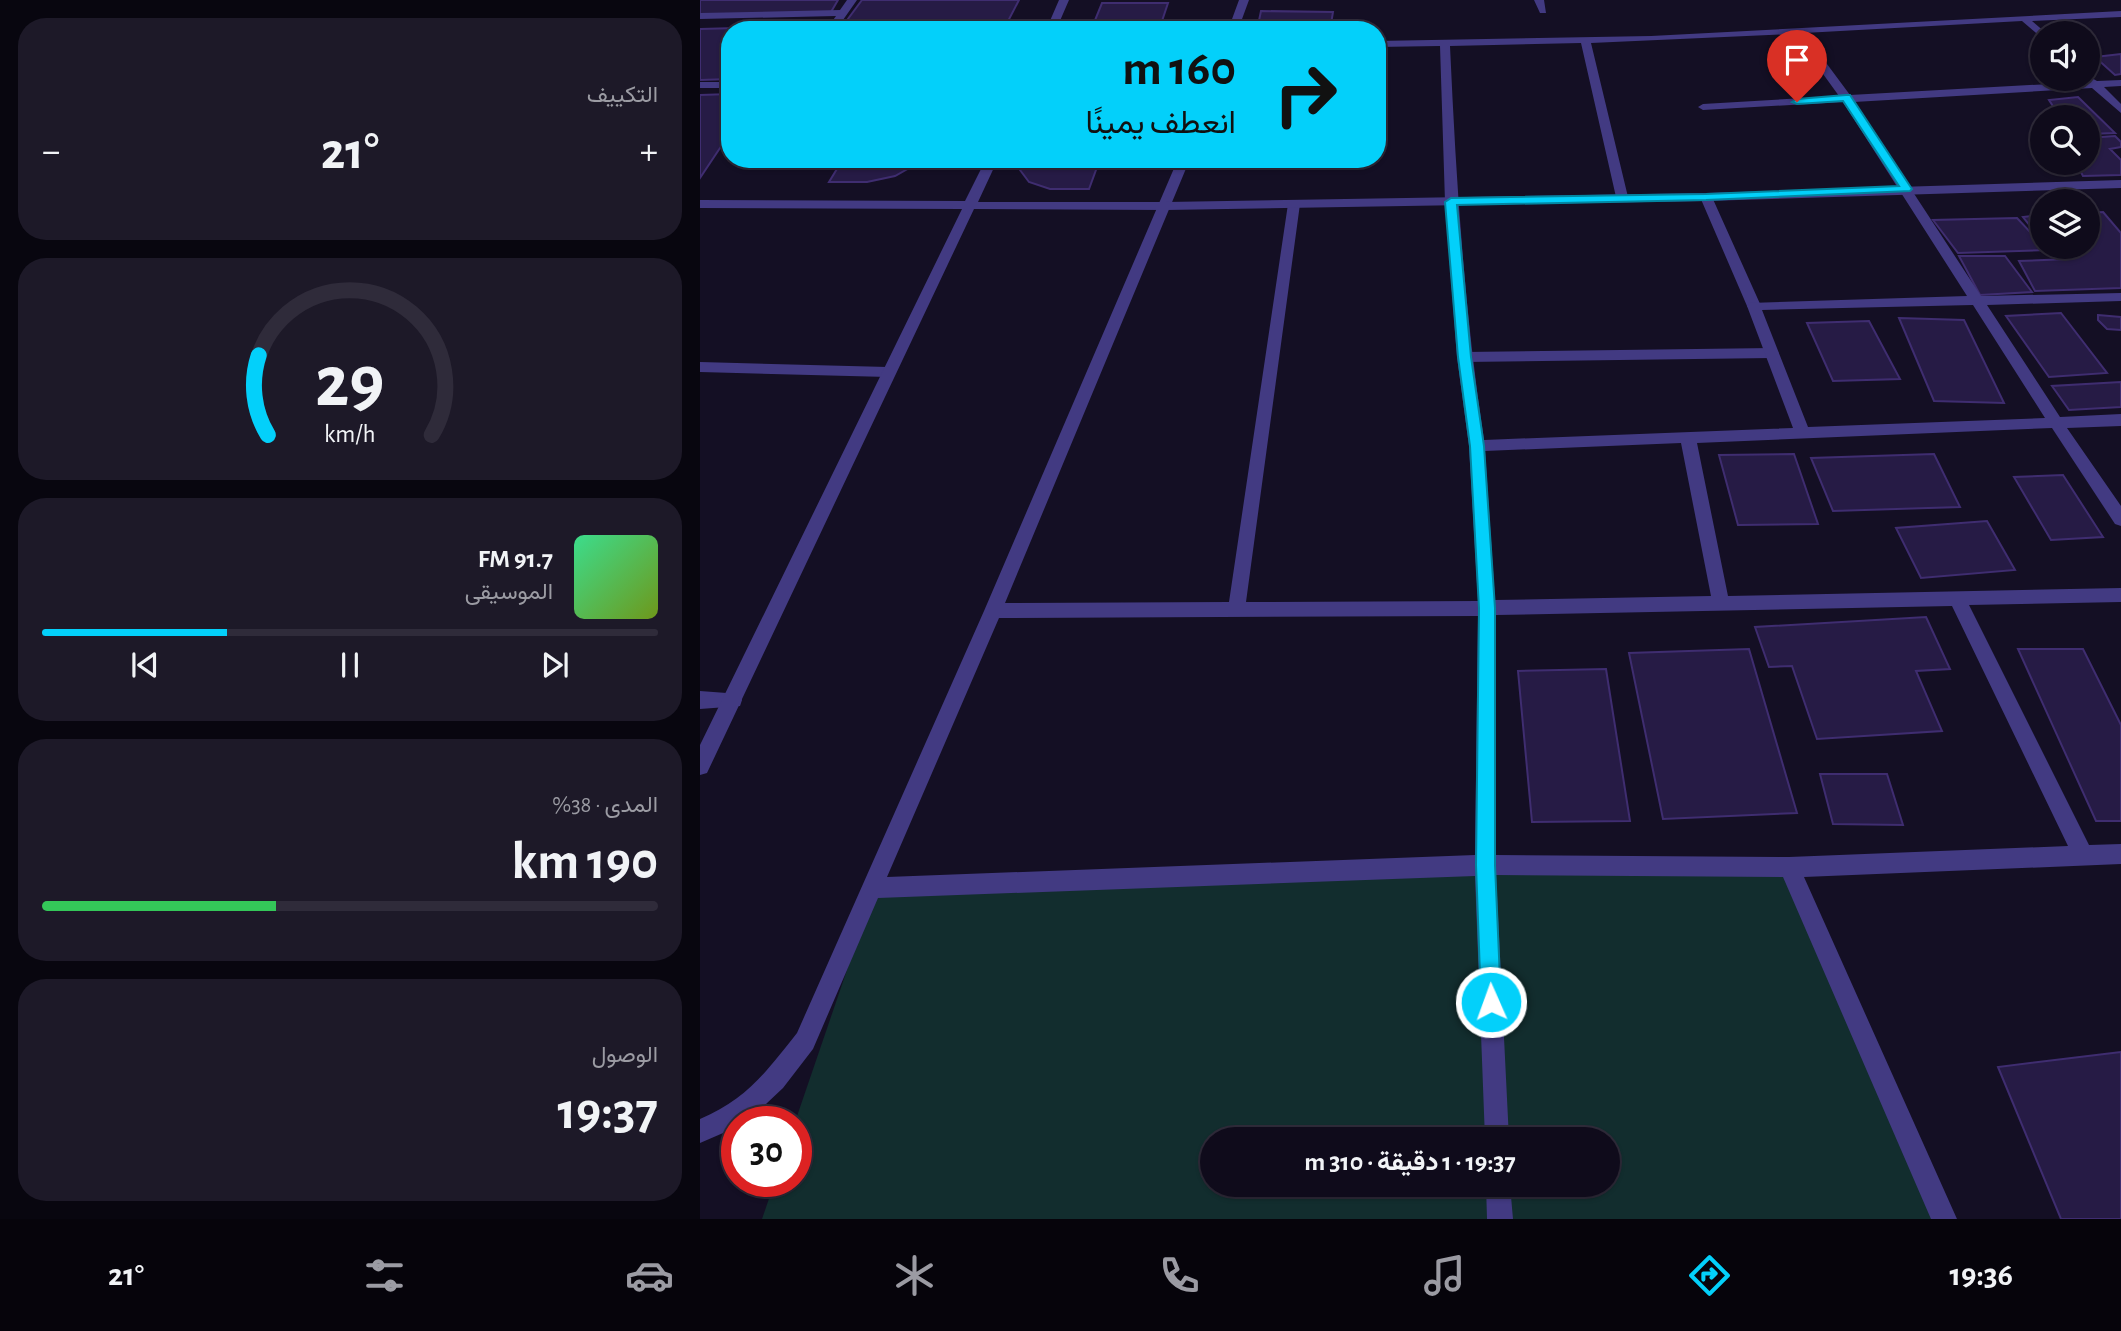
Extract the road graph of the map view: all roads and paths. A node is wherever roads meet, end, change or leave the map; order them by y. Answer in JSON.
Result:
{"nodes":[{"id":1,"x":852,"y":0,"type":"edge"},
{"id":2,"x":1064,"y":0,"type":"edge"},
{"id":3,"x":1244,"y":0,"type":"edge"},
{"id":4,"x":843,"y":13,"type":"junction"},
{"id":5,"x":2121,"y":14,"type":"edge"},
{"id":6,"x":700,"y":16,"type":"edge"},
{"id":7,"x":2024,"y":18,"type":"junction"},
{"id":8,"x":837,"y":21,"type":"edge"},
{"id":9,"x":1055,"y":21,"type":"edge"},
{"id":10,"x":1236,"y":21,"type":"edge"},
{"id":11,"x":2030,"y":24,"type":"edge"},
{"id":12,"x":1798,"y":32,"type":"junction"},
{"id":13,"x":1585,"y":40,"type":"junction"},
{"id":14,"x":1445,"y":43,"type":"junction"},
{"id":15,"x":1386,"y":44,"type":"edge"},
{"id":16,"x":2100,"y":82,"type":"edge"},
{"id":17,"x":2121,"y":83,"type":"edge"},
{"id":18,"x":700,"y":85,"type":"edge"},
{"id":19,"x":721,"y":85,"type":"edge"},
{"id":20,"x":2030,"y":85,"type":"edge"},
{"id":21,"x":2100,"y":90,"type":"edge"},
{"id":22,"x":1846,"y":97,"type":"junction"},
{"id":23,"x":1703,"y":107,"type":"dead end"},
{"id":24,"x":2121,"y":110,"type":"edge"},
{"id":25,"x":988,"y":168,"type":"edge"},
{"id":26,"x":1181,"y":168,"type":"edge"},
{"id":27,"x":2121,"y":184,"type":"edge"},
{"id":28,"x":1906,"y":189,"type":"junction"},
{"id":29,"x":1622,"y":197,"type":"junction"},
{"id":30,"x":1706,"y":197,"type":"junction"},
{"id":31,"x":1451,"y":202,"type":"junction"},
{"id":32,"x":700,"y":204,"type":"edge"},
{"id":33,"x":1294,"y":204,"type":"junction"},
{"id":34,"x":970,"y":205,"type":"junction"},
{"id":35,"x":1166,"y":206,"type":"junction"},
{"id":36,"x":2121,"y":297,"type":"edge"},
{"id":37,"x":1975,"y":299,"type":"junction"},
{"id":38,"x":1754,"y":306,"type":"junction"},
{"id":39,"x":1772,"y":353,"type":"junction"},
{"id":40,"x":1464,"y":357,"type":"junction"},
{"id":41,"x":700,"y":367,"type":"edge"},
{"id":42,"x":887,"y":372,"type":"junction"},
{"id":43,"x":2121,"y":420,"type":"edge"},
{"id":44,"x":2056,"y":423,"type":"junction"},
{"id":45,"x":1803,"y":434,"type":"junction"},
{"id":46,"x":1688,"y":438,"type":"junction"},
{"id":47,"x":1477,"y":446,"type":"junction"},
{"id":48,"x":2121,"y":519,"type":"edge"},
{"id":49,"x":2121,"y":595,"type":"edge"},
{"id":50,"x":1957,"y":599,"type":"junction"},
{"id":51,"x":1721,"y":604,"type":"junction"},
{"id":52,"x":1487,"y":608,"type":"junction"},
{"id":53,"x":993,"y":611,"type":"junction"},
{"id":54,"x":1236,"y":611,"type":"junction"},
{"id":55,"x":700,"y":700,"type":"edge"},
{"id":56,"x":733,"y":700,"type":"junction"},
{"id":57,"x":700,"y":766,"type":"edge"},
{"id":58,"x":2121,"y":854,"type":"edge"},
{"id":59,"x":2084,"y":856,"type":"junction"},
{"id":60,"x":1485,"y":865,"type":"junction"},
{"id":61,"x":1789,"y":867,"type":"junction"},
{"id":62,"x":871,"y":888,"type":"junction"},
{"id":63,"x":1496,"y":1127,"type":"edge"},
{"id":64,"x":700,"y":1130,"type":"edge"},
{"id":65,"x":1499,"y":1197,"type":"edge"},
{"id":66,"x":1500,"y":1219,"type":"edge"},
{"id":67,"x":1944,"y":1219,"type":"edge"}],
"edges":[{"from":1,"to":4,"type":"street"},
{"from":2,"to":9,"type":"street"},
{"from":3,"to":10,"type":"street"},
{"from":4,"to":6,"type":"street"},
{"from":4,"to":8,"type":"street"},
{"from":5,"to":7,"type":"street"},
{"from":7,"to":11,"type":"street"},
{"from":7,"to":12,"type":"street"},
{"from":12,"to":13,"type":"street"},
{"from":12,"to":22,"type":"street"},
{"from":13,"to":14,"type":"street"},
{"from":13,"to":29,"type":"street"},
{"from":14,"to":15,"type":"street"},
{"from":14,"to":31,"type":"street"},
{"from":16,"to":17,"type":"street"},
{"from":18,"to":19,"type":"street"},
{"from":20,"to":22,"type":"street"},
{"from":21,"to":24,"type":"street"},
{"from":22,"to":23,"type":"street"},
{"from":22,"to":28,"type":"street"},
{"from":25,"to":34,"type":"street"},
{"from":26,"to":35,"type":"street"},
{"from":27,"to":28,"type":"street"},
{"from":28,"to":30,"type":"street"},
{"from":28,"to":37,"type":"street"},
{"from":29,"to":30,"type":"street"},
{"from":29,"to":31,"type":"street"},
{"from":30,"to":38,"type":"street"},
{"from":31,"to":33,"type":"street"},
{"from":31,"to":40,"type":"street"},
{"from":32,"to":34,"type":"street"},
{"from":33,"to":35,"type":"street"},
{"from":33,"to":54,"type":"street"},
{"from":34,"to":35,"type":"street"},
{"from":34,"to":42,"type":"street"},
{"from":35,"to":53,"type":"street"},
{"from":36,"to":37,"type":"street"},
{"from":37,"to":38,"type":"street"},
{"from":37,"to":44,"type":"street"},
{"from":38,"to":39,"type":"street"},
{"from":39,"to":40,"type":"street"},
{"from":39,"to":45,"type":"street"},
{"from":40,"to":47,"type":"street"},
{"from":41,"to":42,"type":"street"},
{"from":42,"to":56,"type":"street"},
{"from":43,"to":44,"type":"street"},
{"from":44,"to":45,"type":"street"},
{"from":44,"to":48,"type":"street"},
{"from":45,"to":46,"type":"street"},
{"from":46,"to":47,"type":"street"},
{"from":46,"to":51,"type":"street"},
{"from":47,"to":52,"type":"street"},
{"from":49,"to":50,"type":"street"},
{"from":50,"to":51,"type":"street"},
{"from":50,"to":59,"type":"street"},
{"from":51,"to":52,"type":"street"},
{"from":52,"to":54,"type":"street"},
{"from":52,"to":60,"type":"street"},
{"from":53,"to":54,"type":"street"},
{"from":53,"to":62,"type":"street"},
{"from":55,"to":56,"type":"street"},
{"from":56,"to":57,"type":"street"},
{"from":58,"to":59,"type":"street"},
{"from":59,"to":61,"type":"street"},
{"from":60,"to":61,"type":"street"},
{"from":60,"to":62,"type":"street"},
{"from":60,"to":63,"type":"street"},
{"from":61,"to":67,"type":"street"},
{"from":62,"to":64,"type":"street"},
{"from":65,"to":66,"type":"street"}]}
